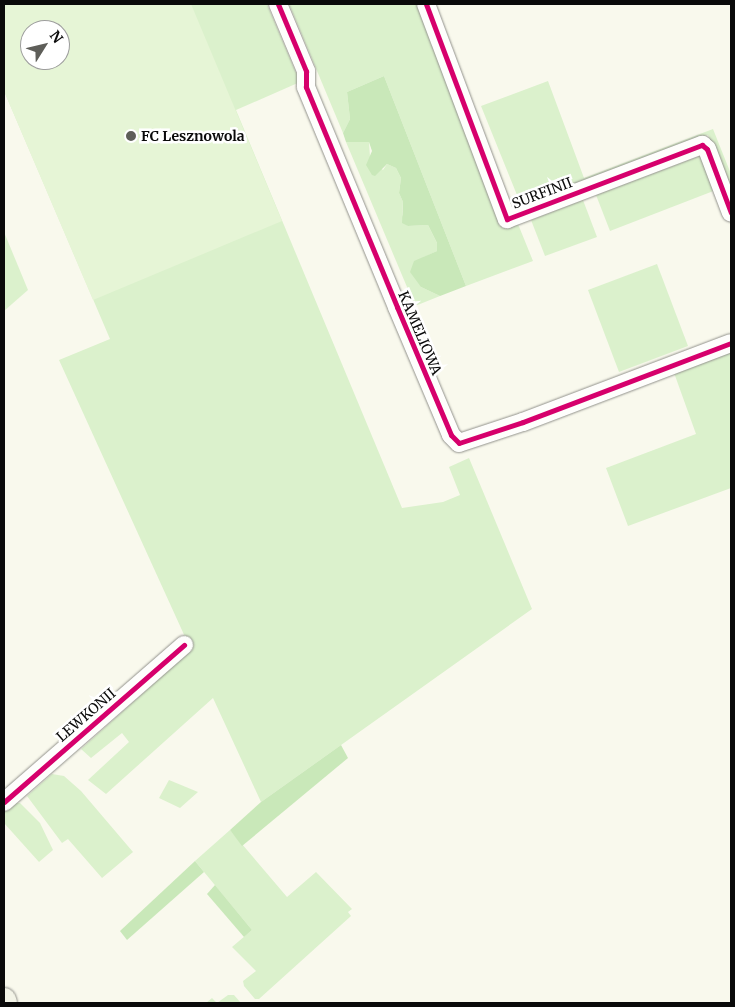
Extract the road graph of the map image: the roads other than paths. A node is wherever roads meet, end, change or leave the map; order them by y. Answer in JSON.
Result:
{"nodes":[{"id":1,"x":278,"y":4,"type":"edge"},
{"id":2,"x":426,"y":4,"type":"edge"},
{"id":3,"x":731,"y":213,"type":"edge"},
{"id":4,"x":731,"y":343,"type":"edge"},
{"id":5,"x":184,"y":645,"type":"dead end"},
{"id":6,"x":4,"y":802,"type":"edge"},
{"id":7,"x":4,"y":1000,"type":"edge"},
{"id":8,"x":5,"y":1003,"type":"edge"}],
"edges":[{"from":1,"to":4,"type":"street","name":"KAMELIOWA"},
{"from":2,"to":3,"type":"street","name":"SURFINII"},
{"from":5,"to":6,"type":"street","name":"LEWKONII"},
{"from":7,"to":8,"type":"street"}]}
